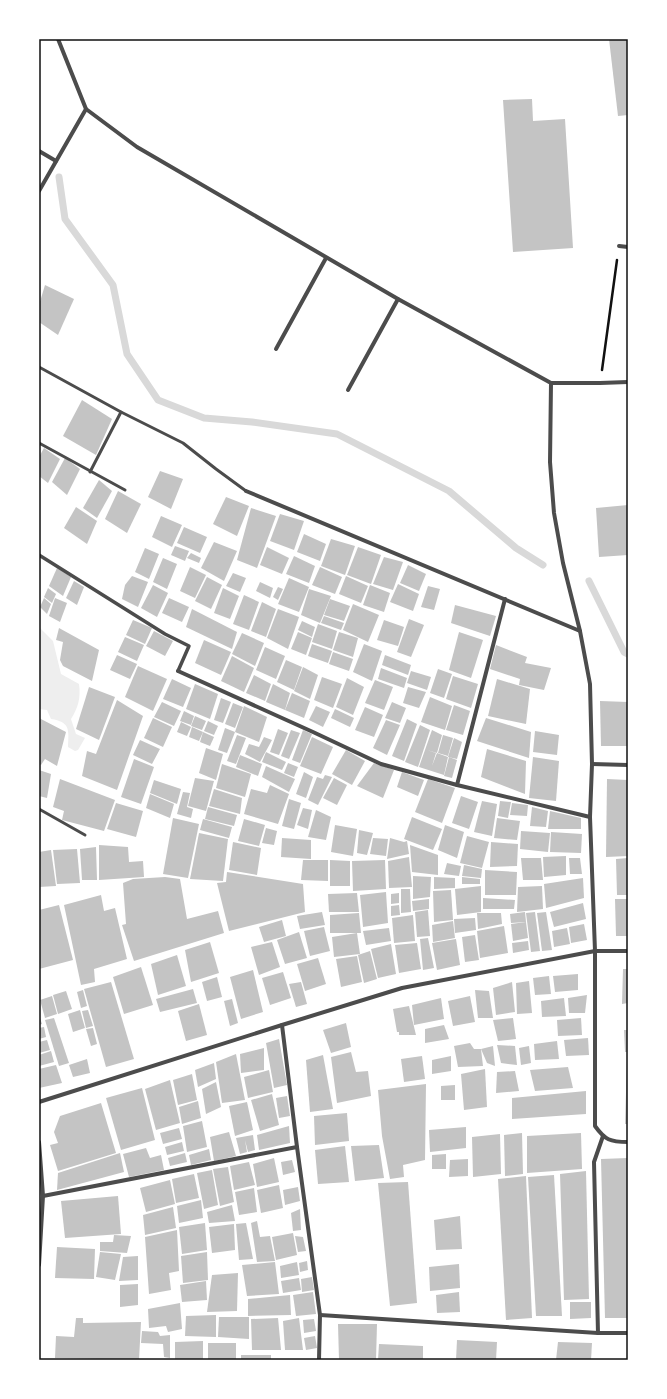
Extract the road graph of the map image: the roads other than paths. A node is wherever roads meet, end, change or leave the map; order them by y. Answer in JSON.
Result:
{"nodes":[{"id":1,"x":58,"y":39,"type":"edge"},
{"id":2,"x":86,"y":109,"type":"junction"},
{"id":3,"x":39,"y":150,"type":"edge"},
{"id":4,"x":56,"y":161,"type":"junction"},
{"id":5,"x":39,"y":191,"type":"edge"},
{"id":6,"x":619,"y":246,"type":"road end"},
{"id":7,"x":628,"y":247,"type":"edge"},
{"id":8,"x":326,"y":258,"type":"junction"},
{"id":9,"x":398,"y":299,"type":"junction"},
{"id":10,"x":276,"y":349,"type":"dead end"},
{"id":11,"x":39,"y":367,"type":"edge"},
{"id":12,"x":628,"y":382,"type":"edge"},
{"id":13,"x":551,"y":383,"type":"junction"},
{"id":14,"x":348,"y":390,"type":"dead end"},
{"id":15,"x":121,"y":412,"type":"junction"},
{"id":16,"x":39,"y":443,"type":"edge"},
{"id":17,"x":90,"y":472,"type":"junction"},
{"id":18,"x":125,"y":490,"type":"dead end"},
{"id":19,"x":246,"y":491,"type":"joint"},
{"id":20,"x":39,"y":556,"type":"edge"},
{"id":21,"x":505,"y":599,"type":"junction"},
{"id":22,"x":580,"y":631,"type":"junction"},
{"id":23,"x":178,"y":671,"type":"joint"},
{"id":24,"x":592,"y":764,"type":"junction"},
{"id":25,"x":628,"y":765,"type":"edge"},
{"id":26,"x":457,"y":785,"type":"junction"},
{"id":27,"x":39,"y":809,"type":"edge"},
{"id":28,"x":590,"y":817,"type":"junction"},
{"id":29,"x":85,"y":835,"type":"dead end"},
{"id":30,"x":595,"y":951,"type":"junction"},
{"id":31,"x":628,"y":951,"type":"edge"},
{"id":32,"x":282,"y":1025,"type":"junction"},
{"id":33,"x":39,"y":1102,"type":"edge"},
{"id":34,"x":603,"y":1136,"type":"junction"},
{"id":35,"x":39,"y":1142,"type":"edge"},
{"id":36,"x":628,"y":1142,"type":"edge"},
{"id":37,"x":297,"y":1147,"type":"junction"},
{"id":38,"x":43,"y":1196,"type":"junction"},
{"id":39,"x":39,"y":1265,"type":"edge"},
{"id":40,"x":320,"y":1315,"type":"junction"},
{"id":41,"x":598,"y":1333,"type":"junction"},
{"id":42,"x":628,"y":1333,"type":"edge"},
{"id":43,"x":319,"y":1360,"type":"edge"}],
"edges":[{"from":1,"to":2,"type":"street"},
{"from":2,"to":4,"type":"street"},
{"from":2,"to":8,"type":"street"},
{"from":3,"to":4,"type":"street"},
{"from":4,"to":5,"type":"street"},
{"from":6,"to":7,"type":"street"},
{"from":8,"to":9,"type":"street"},
{"from":8,"to":10,"type":"street"},
{"from":9,"to":13,"type":"street"},
{"from":9,"to":14,"type":"street"},
{"from":11,"to":15,"type":"lane"},
{"from":12,"to":13,"type":"street"},
{"from":13,"to":22,"type":"street"},
{"from":15,"to":17,"type":"lane"},
{"from":15,"to":19,"type":"lane"},
{"from":16,"to":17,"type":"lane"},
{"from":17,"to":18,"type":"lane"},
{"from":19,"to":21,"type":"street"},
{"from":20,"to":23,"type":"street"},
{"from":21,"to":22,"type":"street"},
{"from":21,"to":26,"type":"street"},
{"from":22,"to":24,"type":"street"},
{"from":23,"to":26,"type":"street"},
{"from":24,"to":25,"type":"street"},
{"from":24,"to":28,"type":"street"},
{"from":26,"to":28,"type":"street"},
{"from":27,"to":29,"type":"lane"},
{"from":28,"to":30,"type":"street"},
{"from":30,"to":31,"type":"street"},
{"from":30,"to":32,"type":"street"},
{"from":30,"to":34,"type":"street"},
{"from":32,"to":33,"type":"street"},
{"from":32,"to":37,"type":"street"},
{"from":34,"to":36,"type":"street"},
{"from":34,"to":41,"type":"street"},
{"from":35,"to":38,"type":"street"},
{"from":37,"to":38,"type":"street"},
{"from":37,"to":40,"type":"street"},
{"from":38,"to":39,"type":"street"},
{"from":40,"to":41,"type":"street"},
{"from":40,"to":43,"type":"street"},
{"from":41,"to":42,"type":"street"}]}
